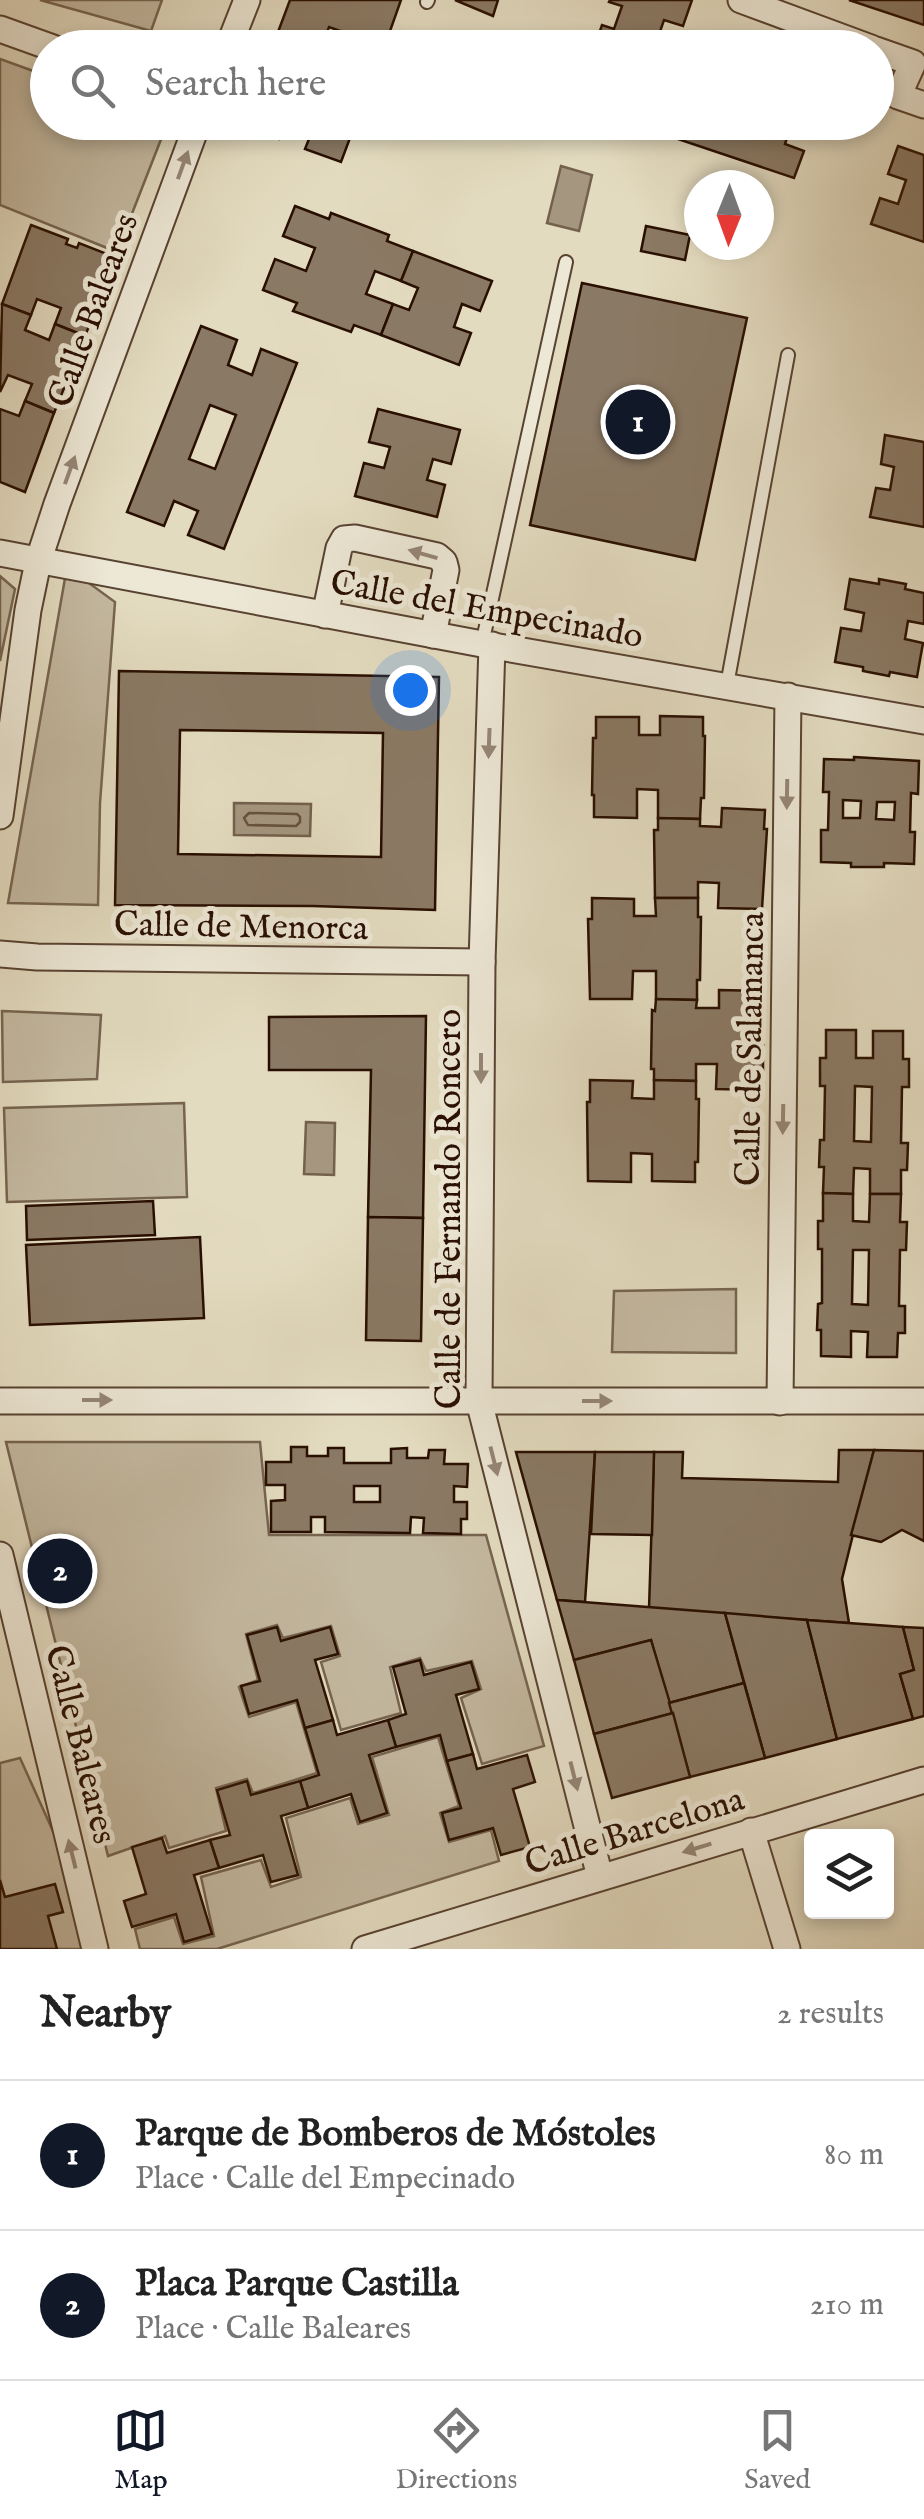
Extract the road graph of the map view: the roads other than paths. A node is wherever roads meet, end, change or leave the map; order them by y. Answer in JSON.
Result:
{"nodes":[{"id":1,"x":247,"y":0,"type":"edge"},
{"id":2,"x":741,"y":0,"type":"edge"},
{"id":3,"x":0,"y":29,"type":"edge"},
{"id":4,"x":235,"y":30,"type":"edge"},
{"id":5,"x":824,"y":30,"type":"edge"},
{"id":6,"x":30,"y":40,"type":"edge"},
{"id":7,"x":894,"y":56,"type":"edge"},
{"id":8,"x":924,"y":106,"type":"edge"},
{"id":9,"x":191,"y":140,"type":"edge"},
{"id":10,"x":566,"y":262,"type":"dead end"},
{"id":11,"x":788,"y":355,"type":"dead end"},
{"id":12,"x":0,"y":554,"type":"edge"},
{"id":13,"x":38,"y":562,"type":"junction"},
{"id":14,"x":326,"y":615,"type":"junction"},
{"id":15,"x":434,"y":635,"type":"junction"},
{"id":16,"x":487,"y":645,"type":"junction"},
{"id":17,"x":727,"y":685,"type":"junction"},
{"id":18,"x":788,"y":696,"type":"junction"},
{"id":19,"x":924,"y":722,"type":"edge"},
{"id":20,"x":0,"y":816,"type":"edge"},
{"id":21,"x":0,"y":954,"type":"edge"},
{"id":22,"x":482,"y":962,"type":"junction"},
{"id":23,"x":0,"y":1401,"type":"edge"},
{"id":24,"x":479,"y":1401,"type":"junction"},
{"id":25,"x":780,"y":1402,"type":"junction"},
{"id":26,"x":924,"y":1402,"type":"edge"},
{"id":27,"x":0,"y":1554,"type":"edge"},
{"id":28,"x":924,"y":1780,"type":"edge"},
{"id":29,"x":751,"y":1832,"type":"junction"},
{"id":30,"x":600,"y":1877,"type":"junction"},
{"id":31,"x":381,"y":1947,"type":"edge"},
{"id":32,"x":95,"y":1949,"type":"edge"},
{"id":33,"x":788,"y":1949,"type":"edge"}],
"edges":[{"from":1,"to":4,"type":"street"},
{"from":2,"to":5,"type":"street"},
{"from":3,"to":6,"type":"street"},
{"from":7,"to":8,"type":"street"},
{"from":13,"to":9,"type":"street","name":"Calle Baleares","one_way":true},
{"from":10,"to":16,"type":"lane"},
{"from":11,"to":17,"type":"lane"},
{"from":12,"to":13,"type":"street","name":"Calle del Empecinado"},
{"from":13,"to":14,"type":"street","name":"Calle del Empecinado"},
{"from":13,"to":20,"type":"street","name":"Calle Baleares"},
{"from":14,"to":15,"type":"street","name":"Calle del Empecinado"},
{"from":15,"to":14,"type":"street","one_way":true},
{"from":15,"to":16,"type":"street","name":"Calle del Empecinado"},
{"from":16,"to":17,"type":"street","name":"Calle del Empecinado"},
{"from":16,"to":22,"type":"street","name":"Calle de Fernando Roncero","one_way":true},
{"from":17,"to":18,"type":"street","name":"Calle del Empecinado"},
{"from":18,"to":19,"type":"street","name":"Calle del Empecinado"},
{"from":18,"to":25,"type":"street","name":"Calle de Salamanca","one_way":true},
{"from":21,"to":22,"type":"street","name":"Calle de Menorca"},
{"from":22,"to":24,"type":"street","name":"Calle de Fernando Roncero","one_way":true},
{"from":23,"to":24,"type":"street","one_way":true},
{"from":24,"to":25,"type":"street","one_way":true},
{"from":24,"to":30,"type":"street","name":"Calle de Fernando Roncero","one_way":true},
{"from":25,"to":26,"type":"street"},
{"from":32,"to":27,"type":"street","name":"Calle Baleares","one_way":true},
{"from":28,"to":29,"type":"street","name":"Calle Barcelona"},
{"from":29,"to":30,"type":"street","name":"Calle Barcelona","one_way":true},
{"from":29,"to":33,"type":"street"},
{"from":30,"to":31,"type":"street","name":"Calle Barcelona"}]}
